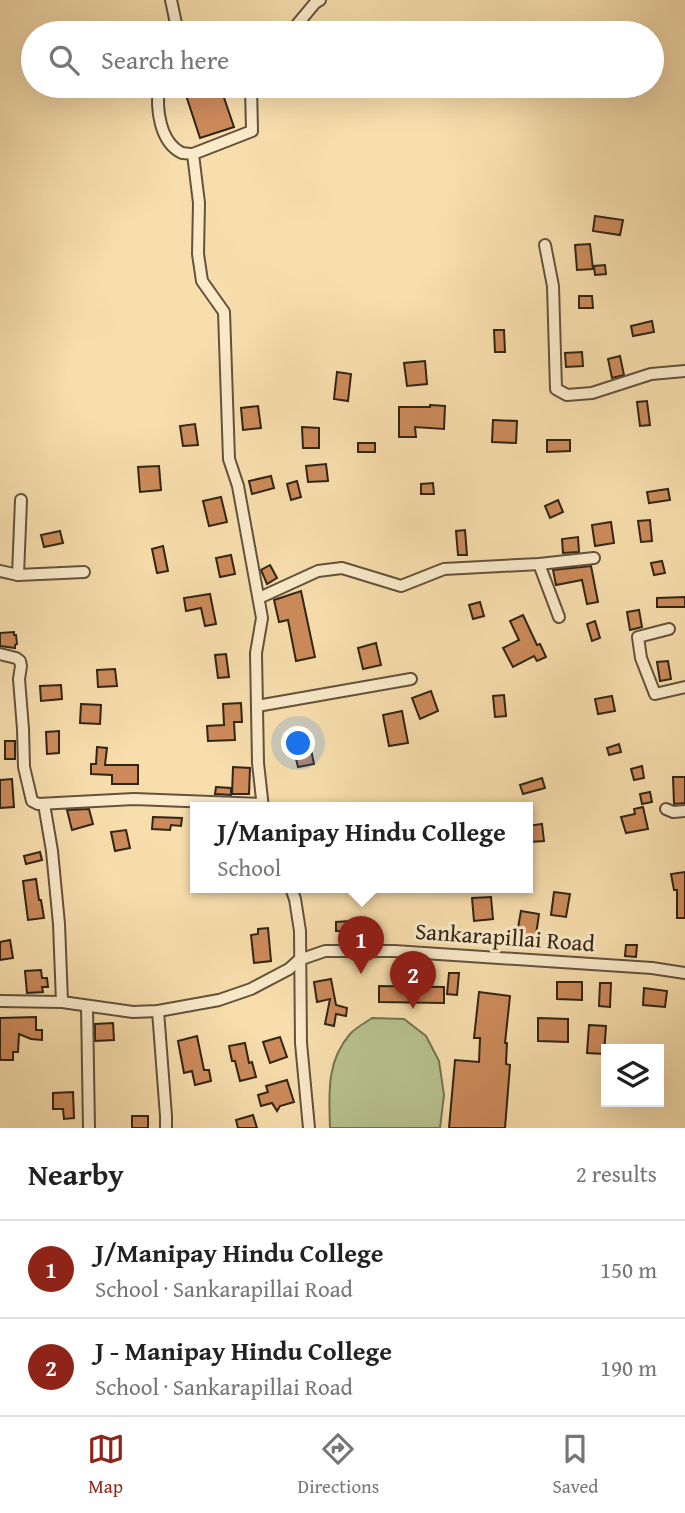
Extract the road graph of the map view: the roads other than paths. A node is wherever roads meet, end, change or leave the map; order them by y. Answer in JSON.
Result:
{"nodes":[{"id":1,"x":171,"y":0,"type":"edge"},
{"id":2,"x":320,"y":0,"type":"edge"},
{"id":3,"x":175,"y":21,"type":"edge"},
{"id":4,"x":300,"y":21,"type":"edge"},
{"id":5,"x":157,"y":98,"type":"edge"},
{"id":6,"x":251,"y":98,"type":"edge"},
{"id":7,"x":193,"y":155,"type":"junction"},
{"id":8,"x":545,"y":245,"type":"dead end"},
{"id":9,"x":685,"y":370,"type":"edge"},
{"id":10,"x":21,"y":500,"type":"dead end"},
{"id":11,"x":594,"y":558,"type":"dead end"},
{"id":12,"x":538,"y":564,"type":"junction"},
{"id":13,"x":0,"y":571,"type":"edge"},
{"id":14,"x":84,"y":572,"type":"dead end"},
{"id":15,"x":18,"y":575,"type":"junction"},
{"id":16,"x":260,"y":598,"type":"junction"},
{"id":17,"x":559,"y":617,"type":"dead end"},
{"id":18,"x":669,"y":629,"type":"dead end"},
{"id":19,"x":0,"y":654,"type":"edge"},
{"id":20,"x":411,"y":678,"type":"dead end"},
{"id":21,"x":685,"y":687,"type":"edge"},
{"id":22,"x":257,"y":706,"type":"junction"},
{"id":23,"x":190,"y":802,"type":"edge"},
{"id":24,"x":262,"y":802,"type":"edge"},
{"id":25,"x":44,"y":804,"type":"junction"},
{"id":26,"x":666,"y":808,"type":"dead end"},
{"id":27,"x":685,"y":811,"type":"edge"},
{"id":28,"x":293,"y":893,"type":"edge"},
{"id":29,"x":299,"y":960,"type":"junction"},
{"id":30,"x":685,"y":973,"type":"edge"},
{"id":31,"x":0,"y":1001,"type":"edge"},
{"id":32,"x":62,"y":1002,"type":"junction"},
{"id":33,"x":88,"y":1006,"type":"junction"},
{"id":34,"x":158,"y":1011,"type":"junction"},
{"id":35,"x":89,"y":1128,"type":"edge"},
{"id":36,"x":166,"y":1128,"type":"edge"},
{"id":37,"x":309,"y":1128,"type":"edge"}],
"edges":[{"from":1,"to":3,"type":"street"},
{"from":2,"to":4,"type":"street"},
{"from":5,"to":7,"type":"street"},
{"from":6,"to":7,"type":"street"},
{"from":7,"to":16,"type":"street"},
{"from":8,"to":9,"type":"street"},
{"from":10,"to":15,"type":"street"},
{"from":11,"to":12,"type":"street"},
{"from":12,"to":16,"type":"street"},
{"from":12,"to":17,"type":"street"},
{"from":13,"to":15,"type":"street"},
{"from":14,"to":15,"type":"street"},
{"from":16,"to":22,"type":"street"},
{"from":18,"to":21,"type":"street"},
{"from":19,"to":25,"type":"street"},
{"from":20,"to":22,"type":"street"},
{"from":22,"to":24,"type":"street"},
{"from":23,"to":25,"type":"street"},
{"from":25,"to":32,"type":"street"},
{"from":26,"to":27,"type":"street"},
{"from":28,"to":29,"type":"street"},
{"from":29,"to":30,"type":"street","name":"Sankarapillai Road"},
{"from":29,"to":34,"type":"street","name":"Sankarapillai Road"},
{"from":29,"to":37,"type":"street"},
{"from":31,"to":32,"type":"street","name":"Sankarapillai Road"},
{"from":32,"to":33,"type":"street","name":"Sankarapillai Road"},
{"from":33,"to":34,"type":"street","name":"Sankarapillai Road"},
{"from":33,"to":35,"type":"street"},
{"from":34,"to":36,"type":"street"}]}
